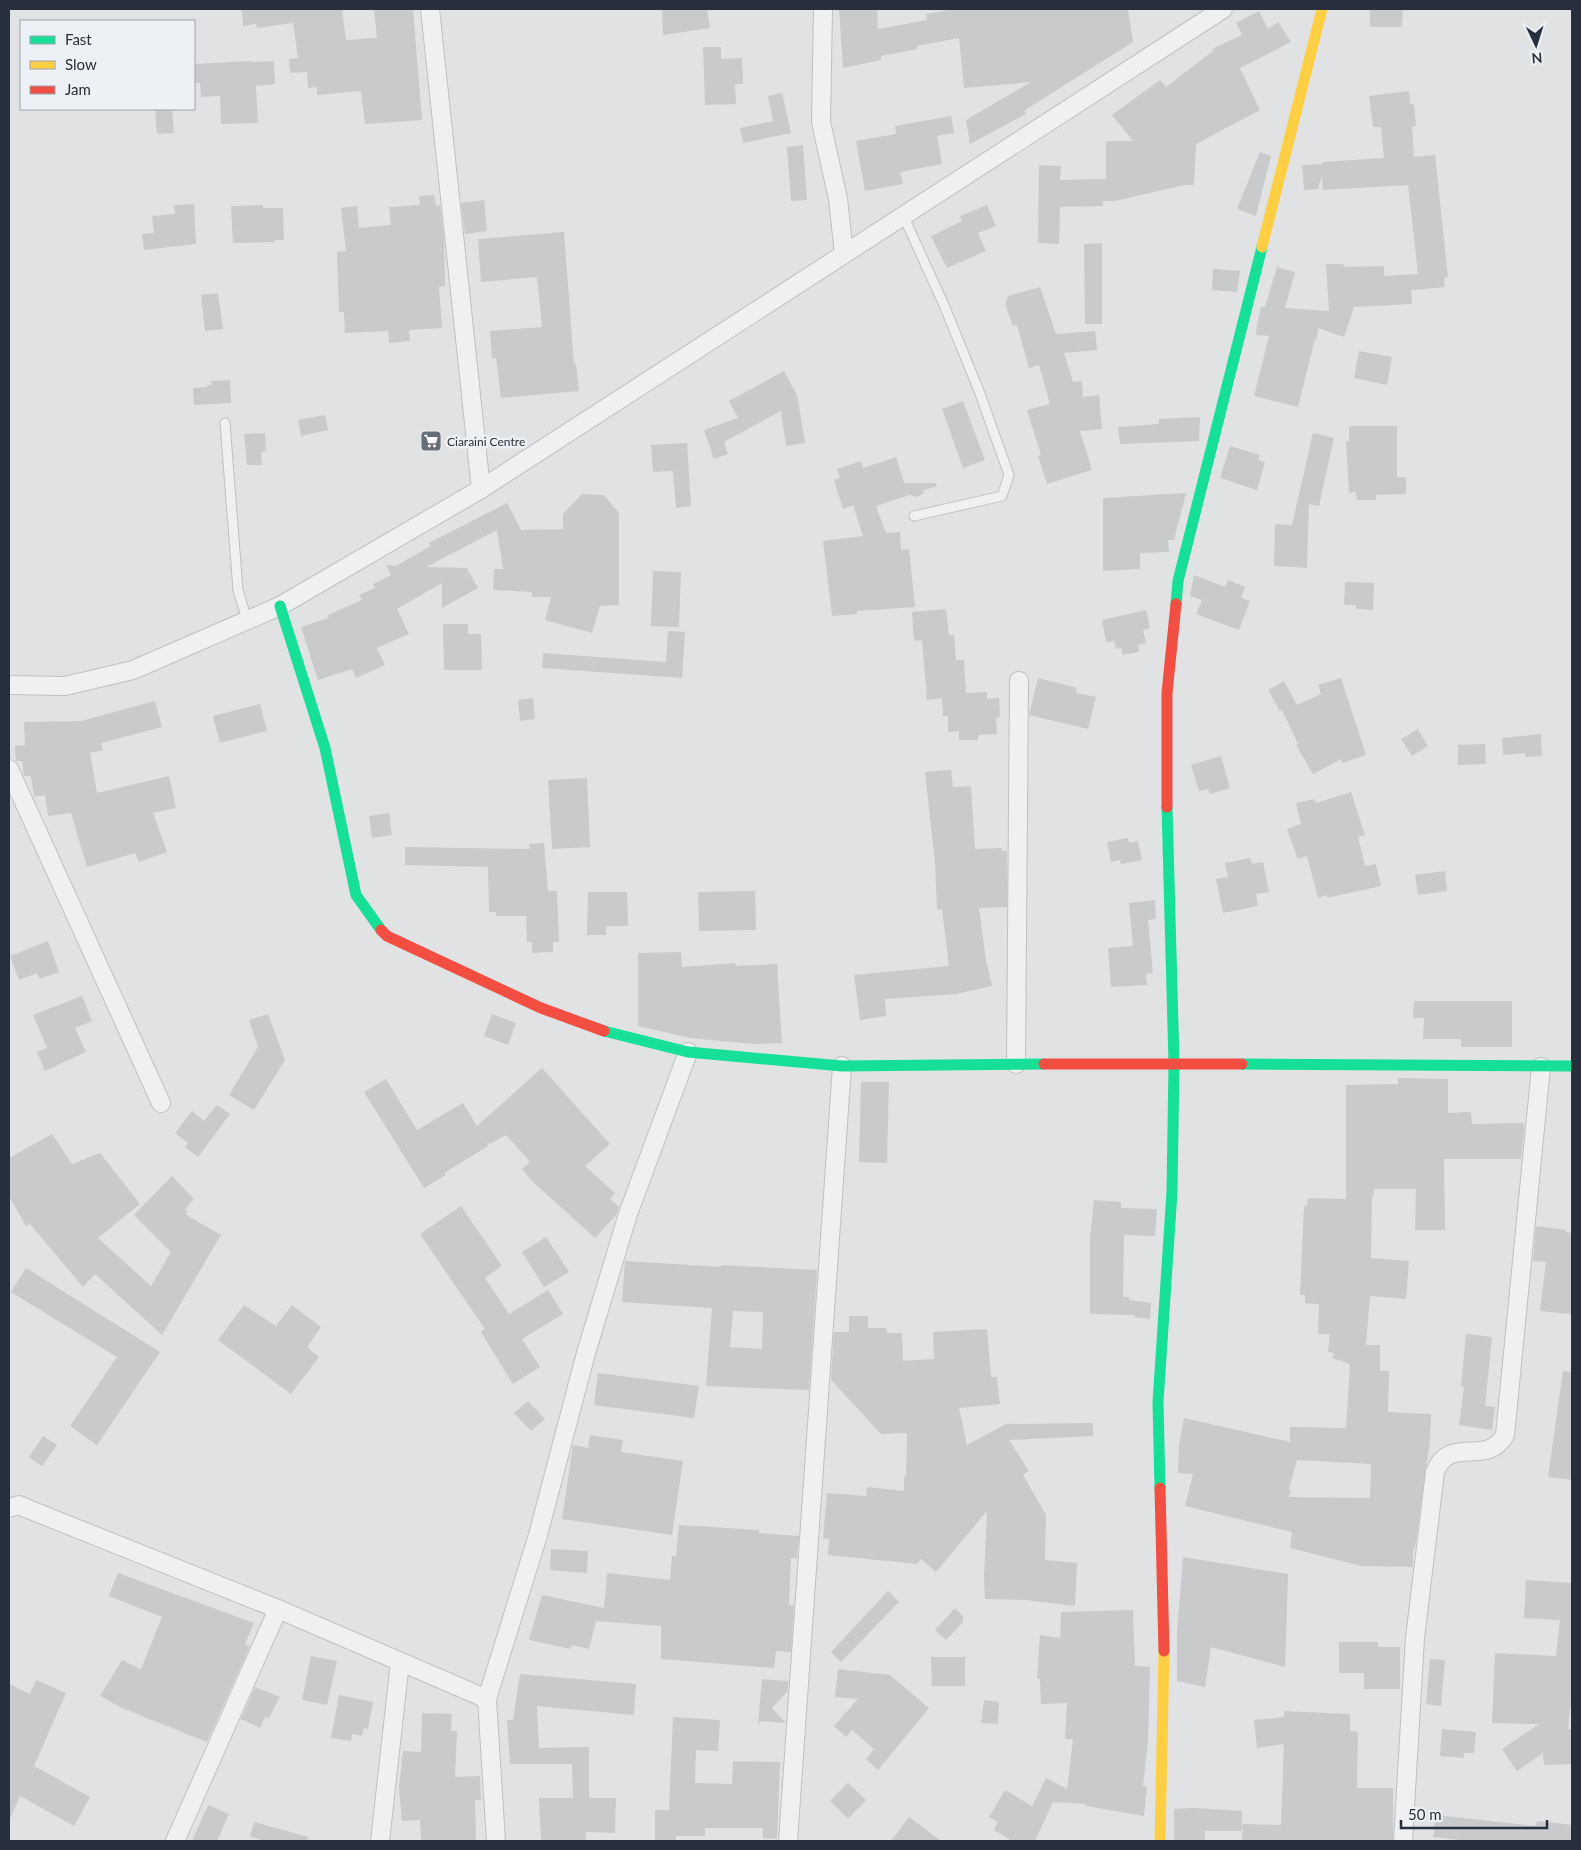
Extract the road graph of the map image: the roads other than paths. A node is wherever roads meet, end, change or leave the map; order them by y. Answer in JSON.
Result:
{"nodes":[{"id":1,"x":430,"y":9,"type":"edge"},
{"id":2,"x":824,"y":9,"type":"edge"},
{"id":3,"x":1223,"y":9,"type":"edge"},
{"id":4,"x":1322,"y":9,"type":"edge"},
{"id":5,"x":903,"y":215,"type":"junction"},
{"id":6,"x":844,"y":254,"type":"junction"},
{"id":7,"x":225,"y":423,"type":"dead end"},
{"id":8,"x":481,"y":489,"type":"junction"},
{"id":9,"x":914,"y":516,"type":"dead end"},
{"id":10,"x":280,"y":606,"type":"junction"},
{"id":11,"x":247,"y":620,"type":"junction"},
{"id":12,"x":1020,"y":681,"type":"dead end"},
{"id":13,"x":9,"y":685,"type":"edge"},
{"id":14,"x":9,"y":769,"type":"edge"},
{"id":15,"x":688,"y":1052,"type":"junction"},
{"id":16,"x":1174,"y":1063,"type":"junction"},
{"id":17,"x":1016,"y":1064,"type":"junction"},
{"id":18,"x":842,"y":1066,"type":"junction"},
{"id":19,"x":1572,"y":1066,"type":"edge"},
{"id":20,"x":1541,"y":1067,"type":"junction"},
{"id":21,"x":161,"y":1103,"type":"dead end"},
{"id":22,"x":9,"y":1508,"type":"edge"},
{"id":23,"x":278,"y":1609,"type":"junction"},
{"id":24,"x":400,"y":1662,"type":"junction"},
{"id":25,"x":487,"y":1699,"type":"junction"},
{"id":26,"x":175,"y":1841,"type":"edge"},
{"id":27,"x":380,"y":1841,"type":"edge"},
{"id":28,"x":496,"y":1841,"type":"edge"},
{"id":29,"x":788,"y":1841,"type":"edge"},
{"id":30,"x":1160,"y":1841,"type":"edge"},
{"id":31,"x":1403,"y":1841,"type":"edge"}],
"edges":[{"from":1,"to":8,"type":"street"},
{"from":2,"to":6,"type":"street"},
{"from":3,"to":5,"type":"street"},
{"from":4,"to":16,"type":"street"},
{"from":5,"to":6,"type":"street"},
{"from":5,"to":9,"type":"lane"},
{"from":6,"to":8,"type":"street"},
{"from":7,"to":11,"type":"lane"},
{"from":8,"to":10,"type":"street"},
{"from":10,"to":11,"type":"street"},
{"from":10,"to":15,"type":"street"},
{"from":11,"to":13,"type":"street"},
{"from":12,"to":17,"type":"street"},
{"from":14,"to":21,"type":"street"},
{"from":15,"to":18,"type":"street"},
{"from":15,"to":25,"type":"street"},
{"from":16,"to":17,"type":"street"},
{"from":16,"to":20,"type":"street"},
{"from":16,"to":30,"type":"street"},
{"from":17,"to":18,"type":"street"},
{"from":18,"to":29,"type":"street"},
{"from":19,"to":20,"type":"street"},
{"from":20,"to":31,"type":"street"},
{"from":22,"to":23,"type":"street"},
{"from":23,"to":24,"type":"street"},
{"from":23,"to":26,"type":"street"},
{"from":24,"to":25,"type":"street"},
{"from":24,"to":27,"type":"street"},
{"from":25,"to":28,"type":"street"}]}
